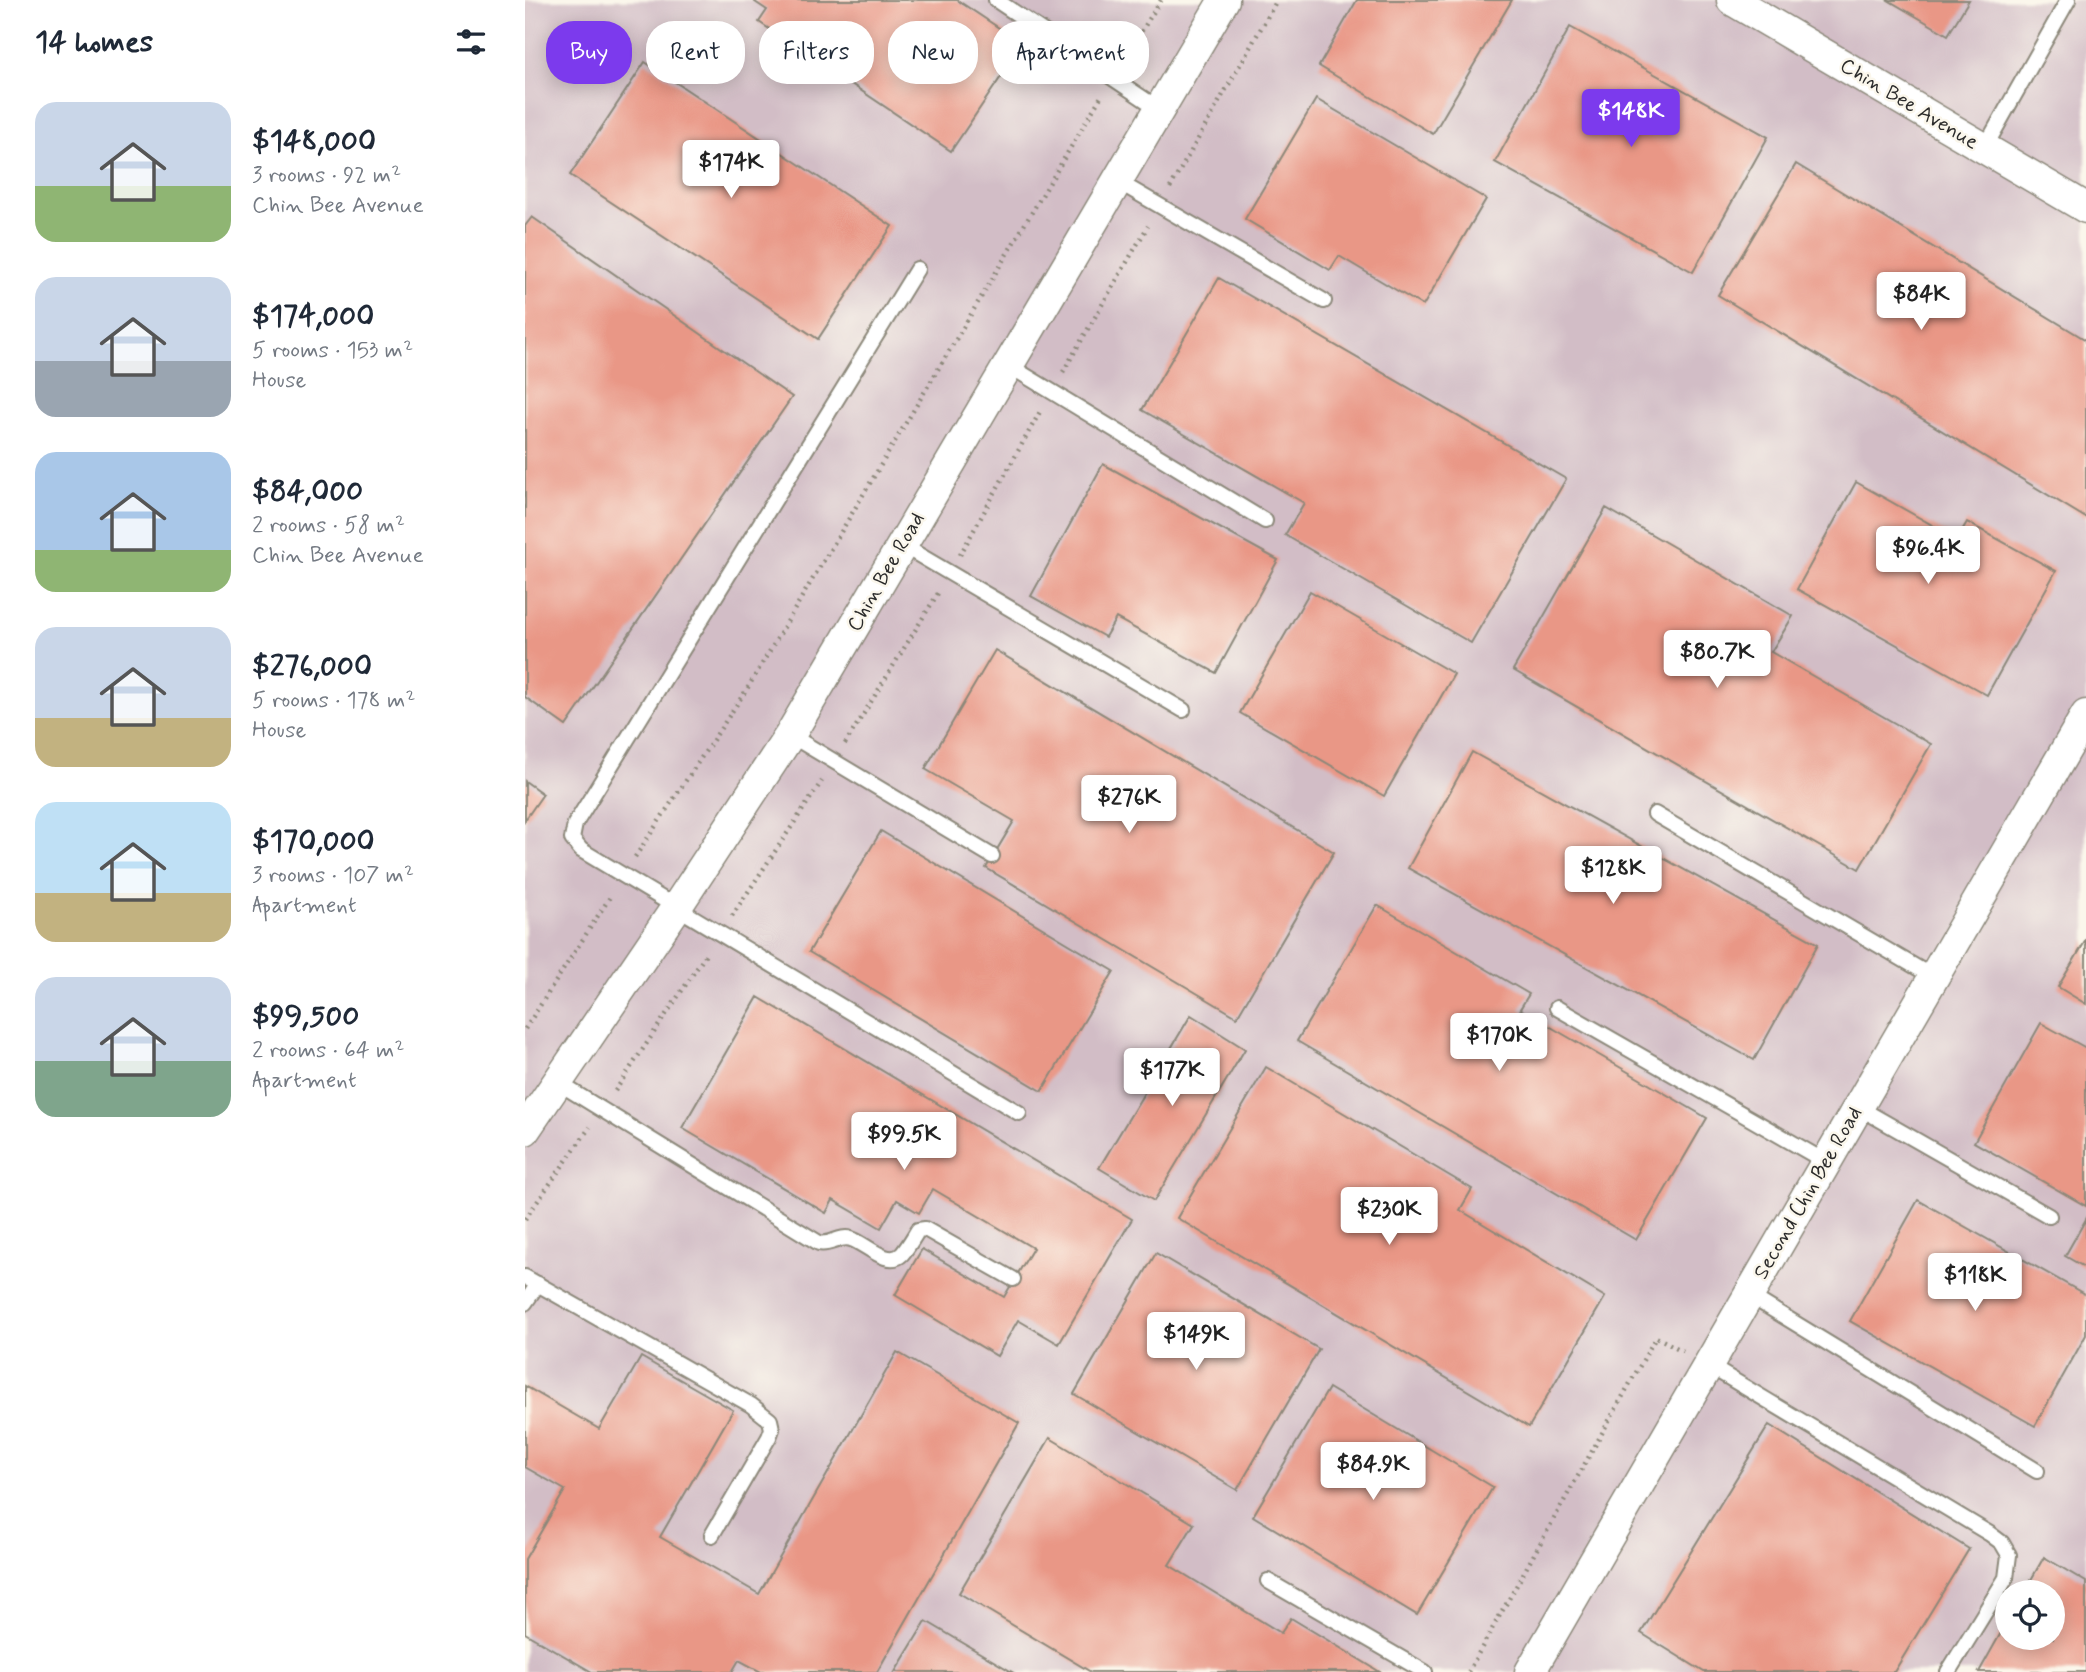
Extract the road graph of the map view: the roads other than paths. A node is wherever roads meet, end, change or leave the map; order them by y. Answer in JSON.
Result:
{"nodes":[{"id":1,"x":996,"y":0,"type":"edge"},
{"id":2,"x":1224,"y":0,"type":"edge"},
{"id":3,"x":1732,"y":0,"type":"edge"},
{"id":4,"x":2068,"y":0,"type":"edge"},
{"id":5,"x":1159,"y":109,"type":"junction"},
{"id":6,"x":1984,"y":149,"type":"junction"},
{"id":7,"x":1117,"y":181,"type":"junction"},
{"id":8,"x":2086,"y":208,"type":"edge"},
{"id":9,"x":917,"y":269,"type":"dead end"},
{"id":10,"x":1324,"y":301,"type":"dead end"},
{"id":11,"x":1008,"y":365,"type":"junction"},
{"id":12,"x":1265,"y":521,"type":"dead end"},
{"id":13,"x":902,"y":545,"type":"junction"},
{"id":14,"x":1183,"y":710,"type":"dead end"},
{"id":15,"x":2086,"y":715,"type":"edge"},
{"id":16,"x":790,"y":735,"type":"junction"},
{"id":17,"x":1655,"y":814,"type":"dead end"},
{"id":18,"x":992,"y":856,"type":"dead end"},
{"id":19,"x":676,"y":908,"type":"junction"},
{"id":20,"x":1933,"y":977,"type":"junction"},
{"id":21,"x":1557,"y":1008,"type":"dead end"},
{"id":22,"x":557,"y":1082,"type":"junction"},
{"id":23,"x":1858,"y":1107,"type":"junction"},
{"id":24,"x":1019,"y":1113,"type":"dead end"},
{"id":25,"x":525,"y":1130,"type":"edge"},
{"id":26,"x":1826,"y":1162,"type":"junction"},
{"id":27,"x":2049,"y":1216,"type":"dead end"},
{"id":28,"x":1013,"y":1279,"type":"dead end"},
{"id":29,"x":532,"y":1280,"type":"edge"},
{"id":30,"x":1749,"y":1295,"type":"junction"},
{"id":31,"x":525,"y":1303,"type":"edge"},
{"id":32,"x":1708,"y":1365,"type":"junction"},
{"id":33,"x":2037,"y":1471,"type":"dead end"},
{"id":34,"x":712,"y":1535,"type":"dead end"},
{"id":35,"x":1268,"y":1581,"type":"dead end"},
{"id":36,"x":1425,"y":1672,"type":"edge"},
{"id":37,"x":1529,"y":1672,"type":"edge"},
{"id":38,"x":1948,"y":1672,"type":"edge"}],
"edges":[{"from":1,"to":5,"type":"lane"},
{"from":2,"to":5,"type":"street","name":"Chin Bee Road"},
{"from":3,"to":6,"type":"street","name":"Chin Bee Avenue"},
{"from":4,"to":6,"type":"lane"},
{"from":5,"to":7,"type":"street","name":"Chin Bee Road"},
{"from":6,"to":8,"type":"street","name":"Chin Bee Avenue"},
{"from":7,"to":10,"type":"lane"},
{"from":7,"to":11,"type":"street","name":"Chin Bee Road"},
{"from":9,"to":19,"type":"lane"},
{"from":11,"to":12,"type":"lane"},
{"from":11,"to":13,"type":"street","name":"Chin Bee Road"},
{"from":13,"to":14,"type":"lane"},
{"from":13,"to":16,"type":"street","name":"Chin Bee Road"},
{"from":15,"to":20,"type":"street","name":"Second Chin Bee Road"},
{"from":16,"to":18,"type":"lane"},
{"from":16,"to":19,"type":"street","name":"Chin Bee Road"},
{"from":17,"to":20,"type":"lane"},
{"from":19,"to":22,"type":"street","name":"Chin Bee Road"},
{"from":19,"to":24,"type":"lane"},
{"from":20,"to":23,"type":"street","name":"Second Chin Bee Road"},
{"from":21,"to":26,"type":"lane"},
{"from":22,"to":25,"type":"street","name":"Chin Bee Road"},
{"from":22,"to":28,"type":"lane"},
{"from":23,"to":26,"type":"street","name":"Second Chin Bee Road"},
{"from":23,"to":27,"type":"lane"},
{"from":26,"to":30,"type":"street","name":"Second Chin Bee Road"},
{"from":29,"to":31,"type":"lane"},
{"from":29,"to":34,"type":"lane"},
{"from":30,"to":32,"type":"street","name":"Second Chin Bee Road"},
{"from":30,"to":33,"type":"lane"},
{"from":32,"to":37,"type":"street","name":"Second Chin Bee Road"},
{"from":32,"to":38,"type":"lane"},
{"from":35,"to":36,"type":"lane"}]}
